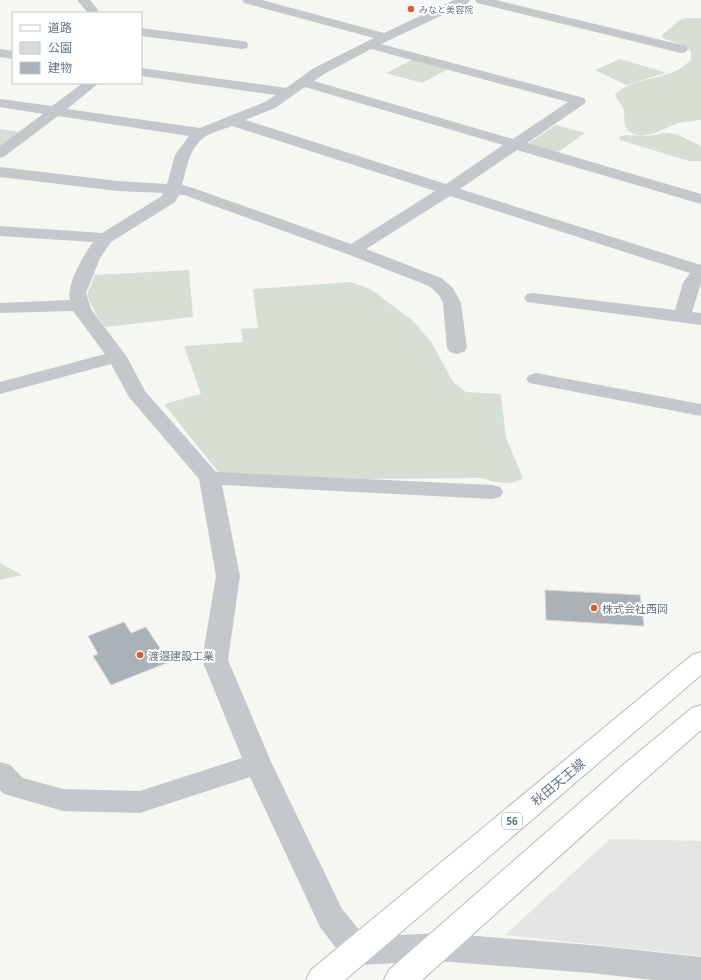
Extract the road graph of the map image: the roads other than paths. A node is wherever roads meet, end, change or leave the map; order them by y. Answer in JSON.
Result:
{"nodes":[{"id":1,"x":83,"y":0,"type":"edge"},
{"id":2,"x":248,"y":0,"type":"edge"},
{"id":3,"x":464,"y":0,"type":"edge"},
{"id":4,"x":481,"y":0,"type":"edge"},
{"id":5,"x":92,"y":10,"type":"dead end"},
{"id":6,"x":142,"y":32,"type":"edge"},
{"id":7,"x":156,"y":34,"type":"junction"},
{"id":8,"x":385,"y":37,"type":"junction"},
{"id":9,"x":142,"y":45,"type":"edge"},
{"id":10,"x":242,"y":45,"type":"dead end"},
{"id":11,"x":370,"y":45,"type":"junction"},
{"id":12,"x":681,"y":48,"type":"dead end"},
{"id":13,"x":0,"y":53,"type":"edge"},
{"id":14,"x":12,"y":55,"type":"edge"},
{"id":15,"x":142,"y":72,"type":"edge"},
{"id":16,"x":304,"y":82,"type":"junction"},
{"id":17,"x":91,"y":84,"type":"edge"},
{"id":18,"x":288,"y":92,"type":"junction"},
{"id":19,"x":0,"y":103,"type":"edge"},
{"id":20,"x":57,"y":110,"type":"junction"},
{"id":21,"x":232,"y":121,"type":"junction"},
{"id":22,"x":201,"y":133,"type":"junction"},
{"id":23,"x":515,"y":144,"type":"junction"},
{"id":24,"x":0,"y":153,"type":"edge"},
{"id":25,"x":0,"y":172,"type":"edge"},
{"id":26,"x":174,"y":189,"type":"junction"},
{"id":27,"x":446,"y":190,"type":"junction"},
{"id":28,"x":701,"y":199,"type":"edge"},
{"id":29,"x":0,"y":231,"type":"edge"},
{"id":30,"x":105,"y":238,"type":"junction"},
{"id":31,"x":352,"y":250,"type":"junction"},
{"id":32,"x":701,"y":272,"type":"edge"},
{"id":33,"x":533,"y":298,"type":"dead end"},
{"id":34,"x":81,"y":305,"type":"junction"},
{"id":35,"x":0,"y":308,"type":"edge"},
{"id":36,"x":682,"y":316,"type":"junction"},
{"id":37,"x":701,"y":319,"type":"edge"},
{"id":38,"x":457,"y":348,"type":"dead end"},
{"id":39,"x":117,"y":357,"type":"junction"},
{"id":40,"x":536,"y":379,"type":"dead end"},
{"id":41,"x":0,"y":388,"type":"edge"},
{"id":42,"x":701,"y":410,"type":"edge"},
{"id":43,"x":210,"y":478,"type":"junction"},
{"id":44,"x":492,"y":492,"type":"dead end"},
{"id":45,"x":701,"y":661,"type":"edge"},
{"id":46,"x":701,"y":715,"type":"edge"},
{"id":47,"x":258,"y":764,"type":"junction"},
{"id":48,"x":0,"y":773,"type":"edge"},
{"id":49,"x":438,"y":947,"type":"junction"},
{"id":50,"x":357,"y":951,"type":"junction"},
{"id":51,"x":701,"y":971,"type":"edge"},
{"id":52,"x":322,"y":980,"type":"edge"},
{"id":53,"x":400,"y":980,"type":"edge"}],
"edges":[{"from":1,"to":5,"type":"street"},
{"from":2,"to":8,"type":"street"},
{"from":3,"to":8,"type":"street"},
{"from":4,"to":12,"type":"street"},
{"from":6,"to":7,"type":"street"},
{"from":7,"to":9,"type":"street"},
{"from":7,"to":10,"type":"street"},
{"from":8,"to":11,"type":"street"},
{"from":11,"to":16,"type":"street"},
{"from":11,"to":23,"type":"street"},
{"from":13,"to":14,"type":"street"},
{"from":15,"to":18,"type":"street"},
{"from":16,"to":18,"type":"street"},
{"from":16,"to":23,"type":"street"},
{"from":17,"to":20,"type":"street"},
{"from":18,"to":21,"type":"street"},
{"from":19,"to":20,"type":"street"},
{"from":20,"to":22,"type":"street"},
{"from":20,"to":24,"type":"street"},
{"from":21,"to":22,"type":"street"},
{"from":21,"to":27,"type":"street"},
{"from":22,"to":26,"type":"street"},
{"from":23,"to":27,"type":"street"},
{"from":23,"to":28,"type":"street"},
{"from":25,"to":26,"type":"street"},
{"from":26,"to":30,"type":"street"},
{"from":26,"to":31,"type":"street"},
{"from":27,"to":31,"type":"street"},
{"from":27,"to":32,"type":"street"},
{"from":29,"to":30,"type":"street"},
{"from":30,"to":34,"type":"street"},
{"from":31,"to":38,"type":"street"},
{"from":32,"to":36,"type":"street"},
{"from":33,"to":36,"type":"street"},
{"from":34,"to":35,"type":"street"},
{"from":34,"to":39,"type":"street"},
{"from":36,"to":37,"type":"street"},
{"from":39,"to":41,"type":"street"},
{"from":39,"to":43,"type":"street"},
{"from":40,"to":42,"type":"street"},
{"from":43,"to":44,"type":"street"},
{"from":43,"to":47,"type":"street"},
{"from":45,"to":50,"type":"main road","name":"秋田天王線","number":"56"},
{"from":46,"to":49,"type":"main road"},
{"from":47,"to":48,"type":"street"},
{"from":47,"to":50,"type":"street"},
{"from":49,"to":50,"type":"street"},
{"from":49,"to":51,"type":"street"},
{"from":49,"to":53,"type":"main road"},
{"from":50,"to":52,"type":"main road","name":"秋田天王線","number":"56"}]}
